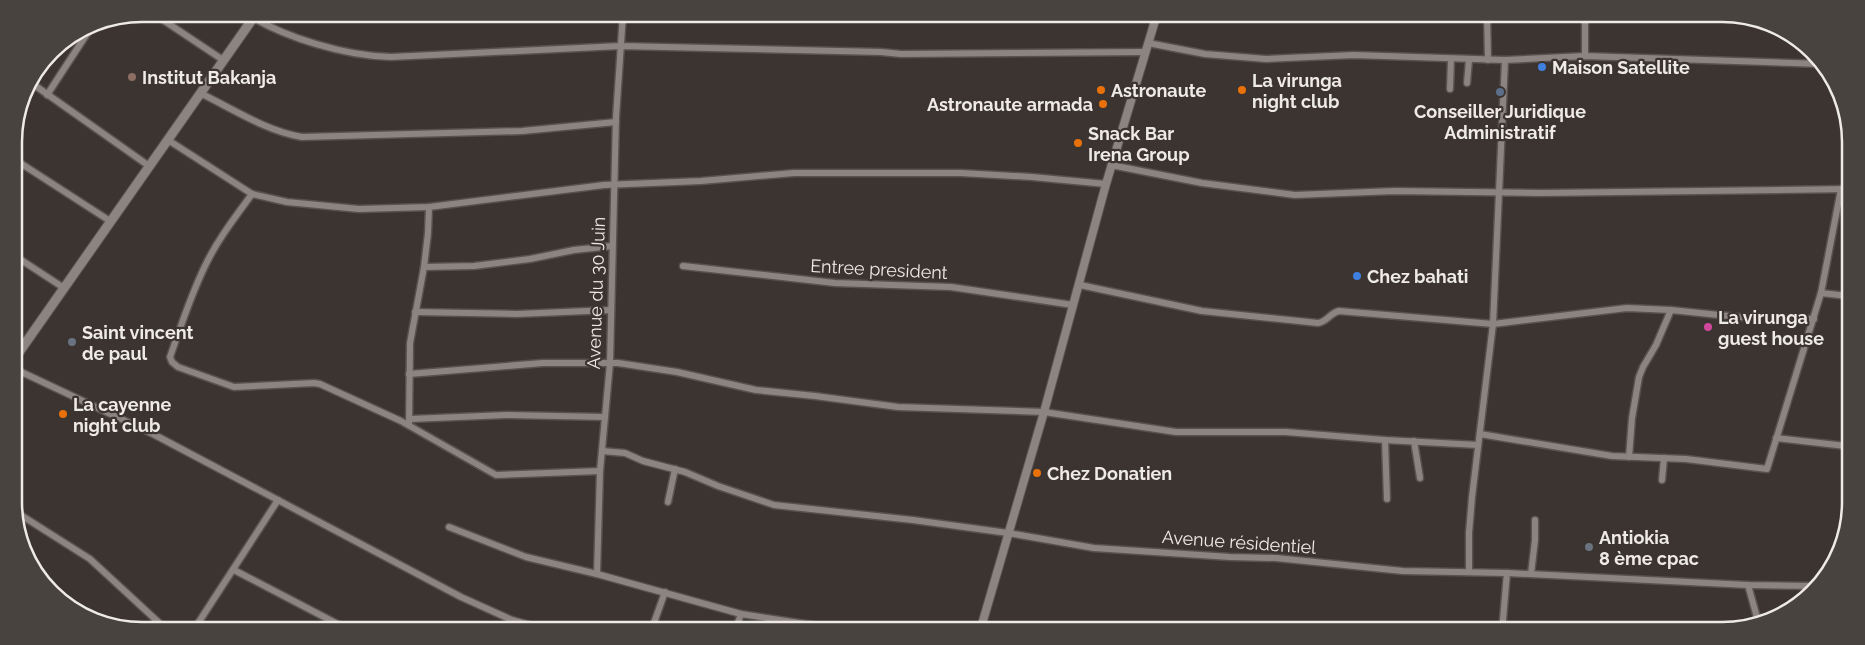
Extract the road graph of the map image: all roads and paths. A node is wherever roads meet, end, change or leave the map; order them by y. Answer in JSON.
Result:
{"nodes":[{"id":1,"x":166,"y":22,"type":"edge"},
{"id":2,"x":247,"y":22,"type":"edge"},
{"id":3,"x":267,"y":22,"type":"edge"},
{"id":4,"x":622,"y":22,"type":"edge"},
{"id":5,"x":1155,"y":22,"type":"edge"},
{"id":6,"x":1487,"y":22,"type":"edge"},
{"id":7,"x":1585,"y":22,"type":"edge"},
{"id":8,"x":84,"y":38,"type":"edge"},
{"id":9,"x":1148,"y":43,"type":"junction"},
{"id":10,"x":620,"y":46,"type":"junction"},
{"id":11,"x":1145,"y":52,"type":"junction"},
{"id":12,"x":1584,"y":56,"type":"junction"},
{"id":13,"x":1451,"y":59,"type":"junction"},
{"id":14,"x":222,"y":60,"type":"junction"},
{"id":15,"x":1469,"y":60,"type":"junction"},
{"id":16,"x":1488,"y":60,"type":"junction"},
{"id":17,"x":1506,"y":60,"type":"junction"},
{"id":18,"x":1813,"y":64,"type":"edge"},
{"id":19,"x":1467,"y":83,"type":"dead end"},
{"id":20,"x":36,"y":87,"type":"edge"},
{"id":21,"x":1450,"y":89,"type":"dead end"},
{"id":22,"x":200,"y":93,"type":"junction"},
{"id":23,"x":47,"y":95,"type":"junction"},
{"id":24,"x":616,"y":122,"type":"junction"},
{"id":25,"x":168,"y":140,"type":"junction"},
{"id":26,"x":23,"y":165,"type":"edge"},
{"id":27,"x":1112,"y":165,"type":"junction"},
{"id":28,"x":150,"y":166,"type":"junction"},
{"id":29,"x":614,"y":184,"type":"junction"},
{"id":30,"x":1106,"y":184,"type":"junction"},
{"id":31,"x":1841,"y":189,"type":"joint"},
{"id":32,"x":1499,"y":192,"type":"junction"},
{"id":33,"x":252,"y":194,"type":"junction"},
{"id":34,"x":430,"y":207,"type":"junction"},
{"id":35,"x":110,"y":221,"type":"junction"},
{"id":36,"x":612,"y":246,"type":"junction"},
{"id":37,"x":23,"y":261,"type":"edge"},
{"id":38,"x":683,"y":266,"type":"dead end"},
{"id":39,"x":424,"y":267,"type":"junction"},
{"id":40,"x":1080,"y":285,"type":"junction"},
{"id":41,"x":64,"y":288,"type":"junction"},
{"id":42,"x":1821,"y":294,"type":"junction"},
{"id":43,"x":1842,"y":296,"type":"edge"},
{"id":44,"x":1073,"y":305,"type":"junction"},
{"id":45,"x":611,"y":310,"type":"junction"},
{"id":46,"x":1671,"y":310,"type":"junction"},
{"id":47,"x":415,"y":312,"type":"junction"},
{"id":48,"x":1814,"y":319,"type":"junction"},
{"id":49,"x":1493,"y":324,"type":"junction"},
{"id":50,"x":22,"y":346,"type":"edge"},
{"id":51,"x":610,"y":364,"type":"junction"},
{"id":52,"x":22,"y":372,"type":"edge"},
{"id":53,"x":409,"y":374,"type":"junction"},
{"id":54,"x":1044,"y":412,"type":"junction"},
{"id":55,"x":605,"y":417,"type":"junction"},
{"id":56,"x":409,"y":422,"type":"junction"},
{"id":57,"x":1480,"y":434,"type":"junction"},
{"id":58,"x":1776,"y":438,"type":"junction"},
{"id":59,"x":1385,"y":440,"type":"junction"},
{"id":60,"x":1414,"y":441,"type":"junction"},
{"id":61,"x":1478,"y":445,"type":"junction"},
{"id":62,"x":1842,"y":446,"type":"edge"},
{"id":63,"x":602,"y":451,"type":"junction"},
{"id":64,"x":1628,"y":457,"type":"junction"},
{"id":65,"x":1664,"y":458,"type":"junction"},
{"id":66,"x":674,"y":469,"type":"junction"},
{"id":67,"x":600,"y":471,"type":"junction"},
{"id":68,"x":1420,"y":478,"type":"dead end"},
{"id":69,"x":1662,"y":480,"type":"dead end"},
{"id":70,"x":1387,"y":499,"type":"dead end"},
{"id":71,"x":278,"y":500,"type":"junction"},
{"id":72,"x":668,"y":502,"type":"dead end"},
{"id":73,"x":24,"y":517,"type":"edge"},
{"id":74,"x":1535,"y":520,"type":"dead end"},
{"id":75,"x":449,"y":527,"type":"dead end"},
{"id":76,"x":1008,"y":533,"type":"junction"},
{"id":77,"x":234,"y":570,"type":"junction"},
{"id":78,"x":1469,"y":572,"type":"junction"},
{"id":79,"x":1507,"y":573,"type":"junction"},
{"id":80,"x":597,"y":574,"type":"junction"},
{"id":81,"x":1530,"y":574,"type":"junction"},
{"id":82,"x":1748,"y":585,"type":"junction"},
{"id":83,"x":1808,"y":586,"type":"edge"},
{"id":84,"x":665,"y":592,"type":"junction"},
{"id":85,"x":741,"y":614,"type":"junction"},
{"id":86,"x":1757,"y":617,"type":"edge"},
{"id":87,"x":158,"y":622,"type":"edge"},
{"id":88,"x":199,"y":622,"type":"edge"},
{"id":89,"x":334,"y":622,"type":"edge"},
{"id":90,"x":517,"y":622,"type":"edge"},
{"id":91,"x":654,"y":622,"type":"edge"},
{"id":92,"x":738,"y":622,"type":"edge"},
{"id":93,"x":793,"y":622,"type":"edge"},
{"id":94,"x":983,"y":622,"type":"edge"},
{"id":95,"x":1503,"y":622,"type":"edge"}],
"edges":[{"from":1,"to":14,"type":"street"},
{"from":2,"to":14,"type":"main road"},
{"from":3,"to":10,"type":"street"},
{"from":4,"to":10,"type":"street","name":"Avenue du 30 Juin"},
{"from":5,"to":9,"type":"street"},
{"from":6,"to":16,"type":"street"},
{"from":7,"to":12,"type":"street"},
{"from":8,"to":23,"type":"street"},
{"from":9,"to":11,"type":"street"},
{"from":9,"to":13,"type":"street"},
{"from":10,"to":11,"type":"street"},
{"from":10,"to":24,"type":"street","name":"Avenue du 30 Juin"},
{"from":11,"to":27,"type":"street"},
{"from":12,"to":17,"type":"street"},
{"from":12,"to":18,"type":"street"},
{"from":13,"to":15,"type":"street"},
{"from":13,"to":21,"type":"street"},
{"from":14,"to":22,"type":"main road"},
{"from":15,"to":16,"type":"street"},
{"from":15,"to":19,"type":"street"},
{"from":16,"to":17,"type":"street"},
{"from":17,"to":32,"type":"street"},
{"from":20,"to":23,"type":"street"},
{"from":22,"to":24,"type":"street"},
{"from":22,"to":25,"type":"main road"},
{"from":23,"to":28,"type":"street"},
{"from":24,"to":29,"type":"street","name":"Avenue du 30 Juin"},
{"from":25,"to":28,"type":"main road"},
{"from":25,"to":33,"type":"street"},
{"from":26,"to":35,"type":"street"},
{"from":27,"to":30,"type":"street"},
{"from":27,"to":32,"type":"street"},
{"from":28,"to":35,"type":"main road"},
{"from":29,"to":30,"type":"street"},
{"from":29,"to":34,"type":"street"},
{"from":29,"to":36,"type":"street","name":"Avenue du 30 Juin"},
{"from":30,"to":40,"type":"street"},
{"from":31,"to":32,"type":"street"},
{"from":31,"to":42,"type":"street"},
{"from":32,"to":49,"type":"street"},
{"from":33,"to":34,"type":"street"},
{"from":33,"to":56,"type":"street"},
{"from":34,"to":39,"type":"street"},
{"from":35,"to":41,"type":"main road"},
{"from":36,"to":39,"type":"street"},
{"from":36,"to":45,"type":"street","name":"Avenue du 30 Juin"},
{"from":37,"to":41,"type":"street"},
{"from":38,"to":44,"type":"street","name":"Entree president"},
{"from":39,"to":47,"type":"street"},
{"from":40,"to":44,"type":"street"},
{"from":40,"to":49,"type":"street"},
{"from":41,"to":50,"type":"main road"},
{"from":42,"to":43,"type":"street"},
{"from":42,"to":48,"type":"street"},
{"from":44,"to":54,"type":"street"},
{"from":45,"to":47,"type":"street"},
{"from":45,"to":51,"type":"street","name":"Avenue du 30 Juin"},
{"from":46,"to":48,"type":"street"},
{"from":46,"to":49,"type":"street"},
{"from":46,"to":64,"type":"street"},
{"from":47,"to":53,"type":"street"},
{"from":48,"to":58,"type":"street"},
{"from":49,"to":57,"type":"street"},
{"from":51,"to":53,"type":"street"},
{"from":51,"to":54,"type":"street"},
{"from":51,"to":55,"type":"street","name":"Avenue du 30 Juin"},
{"from":52,"to":71,"type":"street"},
{"from":53,"to":56,"type":"street"},
{"from":54,"to":59,"type":"street"},
{"from":54,"to":76,"type":"street"},
{"from":55,"to":56,"type":"street"},
{"from":55,"to":63,"type":"street","name":"Avenue du 30 Juin"},
{"from":56,"to":67,"type":"street"},
{"from":57,"to":61,"type":"street"},
{"from":57,"to":64,"type":"street"},
{"from":58,"to":62,"type":"street"},
{"from":58,"to":65,"type":"street"},
{"from":59,"to":60,"type":"street"},
{"from":59,"to":70,"type":"street"},
{"from":60,"to":61,"type":"street"},
{"from":60,"to":68,"type":"street"},
{"from":61,"to":78,"type":"street"},
{"from":63,"to":66,"type":"street","name":"Avenue résidentiel"},
{"from":63,"to":67,"type":"street","name":"Avenue du 30 Juin"},
{"from":64,"to":65,"type":"street"},
{"from":65,"to":69,"type":"street"},
{"from":66,"to":72,"type":"street"},
{"from":66,"to":76,"type":"street","name":"Avenue résidentiel"},
{"from":67,"to":80,"type":"street","name":"Avenue du 30 Juin"},
{"from":71,"to":77,"type":"street"},
{"from":71,"to":90,"type":"street"},
{"from":73,"to":87,"type":"street"},
{"from":74,"to":81,"type":"street"},
{"from":75,"to":80,"type":"street"},
{"from":76,"to":78,"type":"street","name":"Avenue résidentiel"},
{"from":76,"to":94,"type":"street"},
{"from":77,"to":88,"type":"street"},
{"from":77,"to":89,"type":"street"},
{"from":78,"to":79,"type":"street","name":"Avenue résidentiel"},
{"from":79,"to":81,"type":"street","name":"Avenue résidentiel"},
{"from":79,"to":95,"type":"street"},
{"from":80,"to":84,"type":"street"},
{"from":81,"to":82,"type":"street","name":"Avenue résidentiel"},
{"from":82,"to":83,"type":"street","name":"Avenue résidentiel"},
{"from":82,"to":86,"type":"street"},
{"from":84,"to":85,"type":"street"},
{"from":84,"to":91,"type":"street"},
{"from":85,"to":92,"type":"street"},
{"from":85,"to":93,"type":"street"}]}
